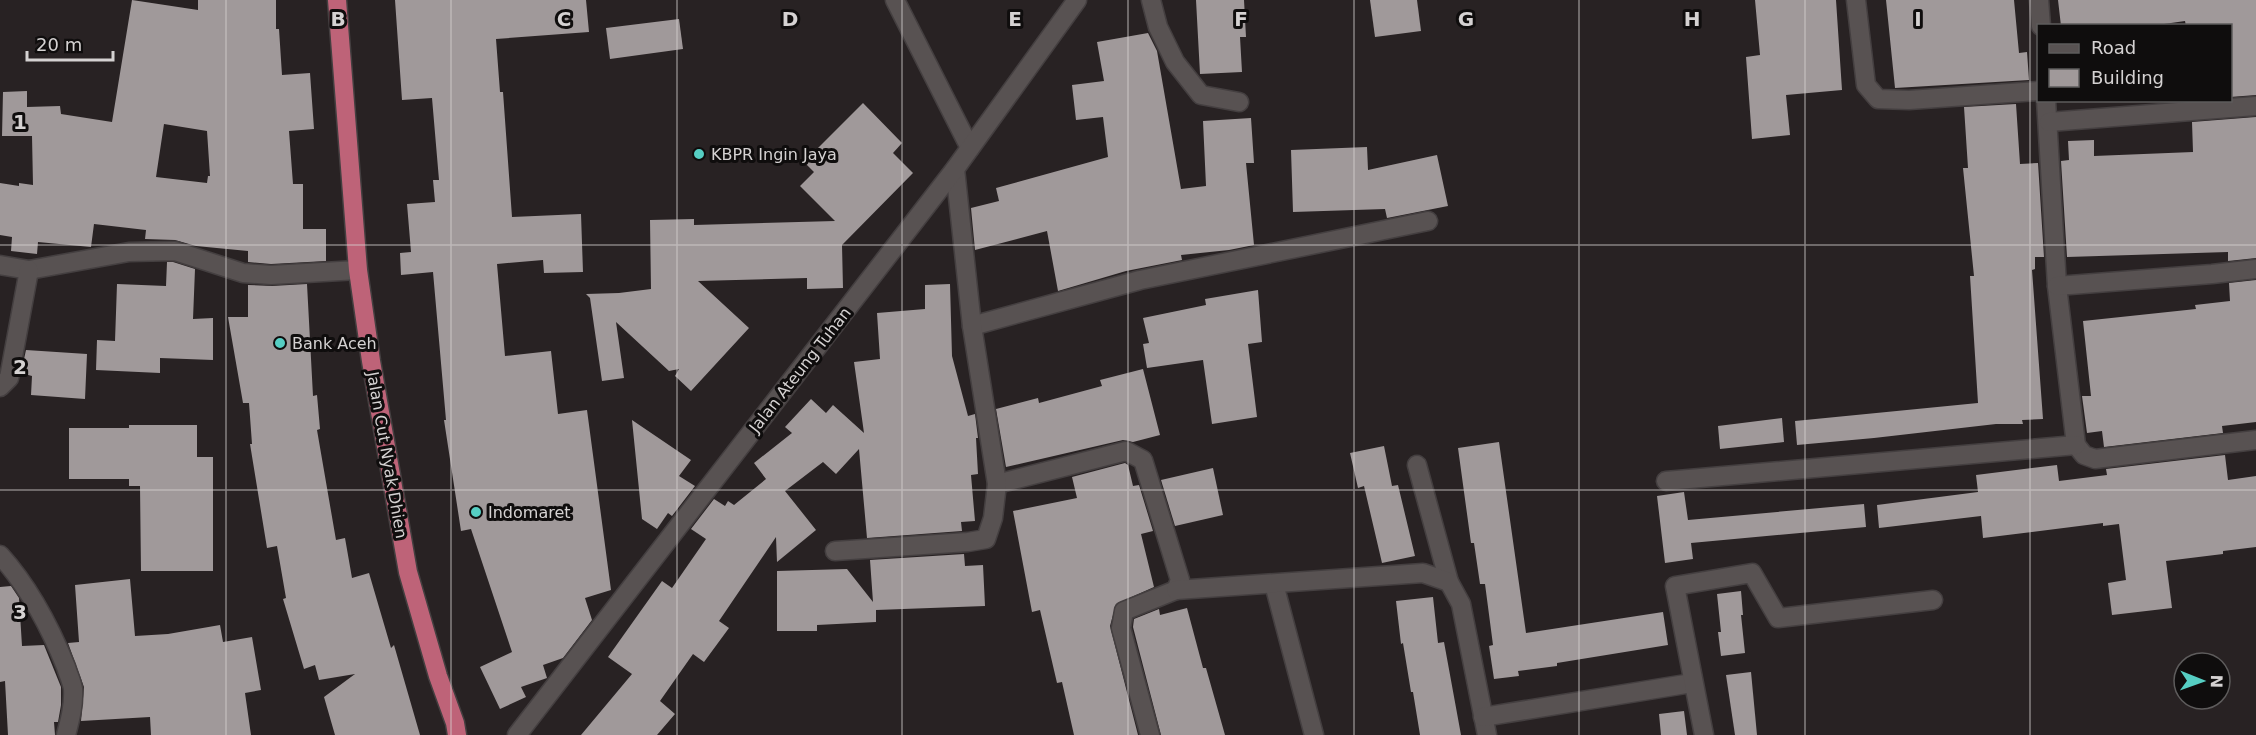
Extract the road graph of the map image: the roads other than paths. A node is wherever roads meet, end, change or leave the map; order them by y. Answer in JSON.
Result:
{"nodes":[{"id":1,"x":337,"y":0,"type":"edge"},
{"id":2,"x":895,"y":0,"type":"edge"},
{"id":3,"x":1077,"y":0,"type":"edge"},
{"id":4,"x":1150,"y":0,"type":"edge"},
{"id":5,"x":1856,"y":0,"type":"edge"},
{"id":6,"x":2039,"y":0,"type":"edge"},
{"id":7,"x":2041,"y":24,"type":"edge"},
{"id":8,"x":2037,"y":91,"type":"edge"},
{"id":9,"x":1239,"y":102,"type":"dead end"},
{"id":10,"x":2046,"y":102,"type":"edge"},
{"id":11,"x":2256,"y":106,"type":"edge"},
{"id":12,"x":2049,"y":122,"type":"junction"},
{"id":13,"x":970,"y":148,"type":"junction"},
{"id":14,"x":955,"y":169,"type":"junction"},
{"id":15,"x":1428,"y":220,"type":"dead end"},
{"id":16,"x":0,"y":265,"type":"edge"},
{"id":17,"x":2256,"y":268,"type":"edge"},
{"id":18,"x":29,"y":270,"type":"junction"},
{"id":19,"x":358,"y":270,"type":"junction"},
{"id":20,"x":2057,"y":286,"type":"junction"},
{"id":21,"x":972,"y":326,"type":"junction"},
{"id":22,"x":0,"y":387,"type":"edge"},
{"id":23,"x":2256,"y":440,"type":"edge"},
{"id":24,"x":2076,"y":445,"type":"junction"},
{"id":25,"x":1417,"y":465,"type":"dead end"},
{"id":26,"x":1666,"y":481,"type":"dead end"},
{"id":27,"x":997,"y":484,"type":"junction"},
{"id":28,"x":835,"y":551,"type":"dead end"},
{"id":29,"x":0,"y":555,"type":"edge"},
{"id":30,"x":1449,"y":582,"type":"junction"},
{"id":31,"x":1274,"y":584,"type":"junction"},
{"id":32,"x":1176,"y":591,"type":"junction"},
{"id":33,"x":1933,"y":600,"type":"dead end"},
{"id":34,"x":1692,"y":683,"type":"junction"},
{"id":35,"x":1483,"y":717,"type":"junction"},
{"id":36,"x":459,"y":731,"type":"edge"},
{"id":37,"x":66,"y":735,"type":"edge"},
{"id":38,"x":517,"y":735,"type":"edge"},
{"id":39,"x":1150,"y":735,"type":"edge"},
{"id":40,"x":1314,"y":735,"type":"edge"},
{"id":41,"x":1486,"y":735,"type":"edge"},
{"id":42,"x":1704,"y":735,"type":"edge"}],
"edges":[{"from":1,"to":19,"type":"highway","name":"Jalan Cut Nyak Dhien"},
{"from":2,"to":13,"type":"street"},
{"from":3,"to":13,"type":"street","name":"Jalan Ateung Tuhan"},
{"from":4,"to":9,"type":"street"},
{"from":5,"to":8,"type":"street"},
{"from":6,"to":7,"type":"street"},
{"from":10,"to":12,"type":"street"},
{"from":11,"to":12,"type":"street"},
{"from":12,"to":20,"type":"street"},
{"from":13,"to":14,"type":"street","name":"Jalan Ateung Tuhan"},
{"from":14,"to":21,"type":"street"},
{"from":14,"to":38,"type":"street","name":"Jalan Ateung Tuhan"},
{"from":15,"to":21,"type":"street"},
{"from":16,"to":18,"type":"street"},
{"from":17,"to":20,"type":"street"},
{"from":18,"to":19,"type":"street"},
{"from":18,"to":22,"type":"street"},
{"from":19,"to":36,"type":"highway","name":"Jalan Cut Nyak Dhien"},
{"from":20,"to":24,"type":"street"},
{"from":21,"to":27,"type":"street"},
{"from":23,"to":24,"type":"street"},
{"from":24,"to":26,"type":"street"},
{"from":25,"to":30,"type":"street"},
{"from":27,"to":28,"type":"street"},
{"from":27,"to":32,"type":"street"},
{"from":29,"to":37,"type":"street"},
{"from":30,"to":31,"type":"street"},
{"from":30,"to":35,"type":"street"},
{"from":31,"to":32,"type":"street"},
{"from":31,"to":40,"type":"street"},
{"from":32,"to":39,"type":"street"},
{"from":33,"to":34,"type":"street"},
{"from":34,"to":35,"type":"street"},
{"from":34,"to":42,"type":"street"},
{"from":35,"to":41,"type":"street"}]}
